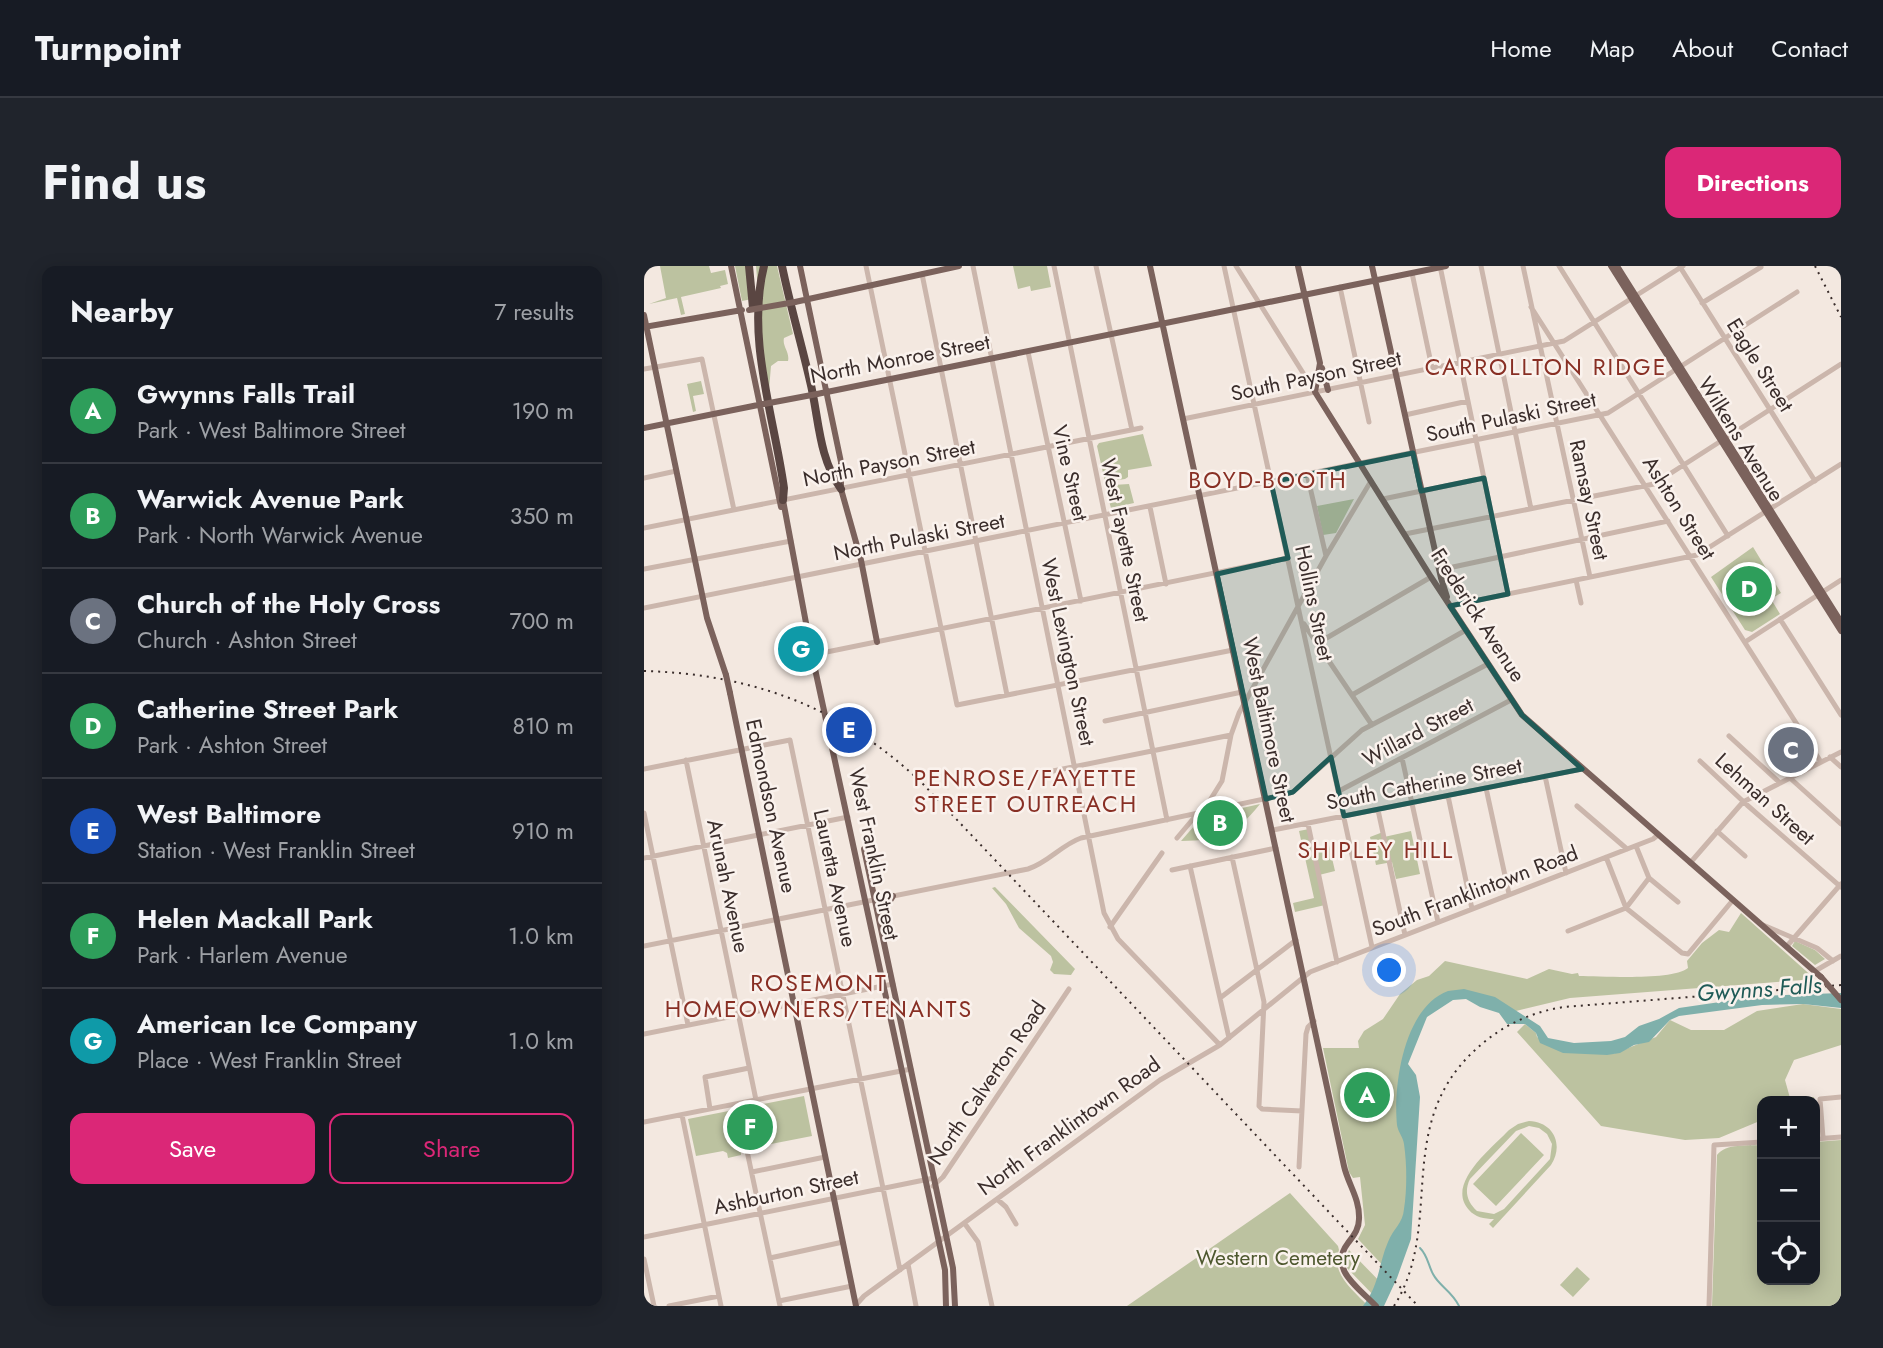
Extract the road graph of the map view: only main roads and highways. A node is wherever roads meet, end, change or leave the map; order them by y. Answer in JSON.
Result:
{"nodes":[{"id":1,"x":731,"y":266,"type":"edge"},
{"id":2,"x":749,"y":266,"type":"edge"},
{"id":3,"x":764,"y":266,"type":"edge"},
{"id":4,"x":782,"y":266,"type":"edge"},
{"id":5,"x":800,"y":266,"type":"edge"},
{"id":6,"x":959,"y":266,"type":"edge"},
{"id":7,"x":1150,"y":266,"type":"edge"},
{"id":8,"x":1298,"y":266,"type":"edge"},
{"id":9,"x":1372,"y":266,"type":"edge"},
{"id":10,"x":1442,"y":266,"type":"edge"},
{"id":11,"x":1611,"y":266,"type":"edge"},
{"id":12,"x":1617,"y":266,"type":"edge"},
{"id":13,"x":1376,"y":280,"type":"junction"},
{"id":14,"x":1304,"y":294,"type":"junction"},
{"id":15,"x":1634,"y":297,"type":"junction"},
{"id":16,"x":806,"y":298,"type":"junction"},
{"id":17,"x":740,"y":310,"type":"junction"},
{"id":18,"x":644,"y":316,"type":"edge"},
{"id":19,"x":1163,"y":324,"type":"junction"},
{"id":20,"x":645,"y":327,"type":"edge"},
{"id":21,"x":646,"y":335,"type":"edge"},
{"id":22,"x":1320,"y":363,"type":"junction"},
{"id":23,"x":1328,"y":390,"type":"road end"},
{"id":24,"x":826,"y":392,"type":"junction"},
{"id":25,"x":762,"y":405,"type":"junction"},
{"id":26,"x":666,"y":423,"type":"junction"},
{"id":27,"x":644,"y":428,"type":"edge"},
{"id":28,"x":841,"y":489,"type":"junction"},
{"id":29,"x":781,"y":501,"type":"junction"},
{"id":30,"x":1820,"y":593,"type":"junction"},
{"id":31,"x":1450,"y":606,"type":"junction"},
{"id":32,"x":1841,"y":622,"type":"edge"},
{"id":33,"x":1841,"y":631,"type":"edge"},
{"id":34,"x":877,"y":642,"type":"road end"},
{"id":35,"x":864,"y":849,"type":"dead end"},
{"id":36,"x":856,"y":857,"type":"junction"},
{"id":37,"x":892,"y":896,"type":"road end"},
{"id":38,"x":875,"y":900,"type":"junction"},
{"id":39,"x":879,"y":919,"type":"junction"},
{"id":40,"x":1841,"y":1000,"type":"edge"},
{"id":41,"x":856,"y":1306,"type":"edge"},
{"id":42,"x":946,"y":1306,"type":"edge"},
{"id":43,"x":955,"y":1306,"type":"edge"},
{"id":44,"x":1376,"y":1306,"type":"edge"}],
"edges":[{"from":1,"to":17,"type":"main road","name":"West Franklin Street"},
{"from":2,"to":29,"type":"highway"},
{"from":3,"to":29,"type":"highway"},
{"from":4,"to":28,"type":"highway"},
{"from":5,"to":16,"type":"main road"},
{"from":6,"to":16,"type":"main road"},
{"from":7,"to":19,"type":"main road","name":"West Baltimore Street"},
{"from":8,"to":14,"type":"main road"},
{"from":9,"to":13,"type":"main road"},
{"from":10,"to":13,"type":"main road","name":"North Monroe Street"},
{"from":11,"to":15,"type":"main road","name":"Wilkens Avenue"},
{"from":12,"to":15,"type":"main road","name":"Wilkens Avenue"},
{"from":13,"to":14,"type":"main road","name":"North Monroe Street"},
{"from":13,"to":31,"type":"main road"},
{"from":14,"to":19,"type":"main road","name":"North Monroe Street"},
{"from":14,"to":22,"type":"main road"},
{"from":15,"to":30,"type":"main road","name":"Wilkens Avenue"},
{"from":16,"to":17,"type":"main road","bridge":true},
{"from":16,"to":24,"type":"main road"},
{"from":17,"to":20,"type":"main road"},
{"from":17,"to":25,"type":"main road","name":"West Franklin Street"},
{"from":18,"to":20,"type":"main road","name":"Edmondson Avenue"},
{"from":19,"to":24,"type":"main road","name":"North Monroe Street"},
{"from":19,"to":44,"type":"main road","name":"West Baltimore Street"},
{"from":20,"to":21,"type":"main road","name":"Edmondson Avenue"},
{"from":21,"to":26,"type":"main road","name":"Edmondson Avenue"},
{"from":22,"to":23,"type":"main road"},
{"from":22,"to":31,"type":"main road","name":"Frederick Avenue"},
{"from":24,"to":25,"type":"main road","name":"North Monroe Street","bridge":true},
{"from":24,"to":28,"type":"main road"},
{"from":25,"to":26,"type":"main road","name":"North Monroe Street"},
{"from":25,"to":29,"type":"main road","name":"West Franklin Street"},
{"from":26,"to":27,"type":"main road","name":"North Monroe Street"},
{"from":26,"to":41,"type":"main road","name":"Edmondson Avenue","bridge":true},
{"from":28,"to":34,"type":"main road"},
{"from":29,"to":36,"type":"main road","name":"West Franklin Street"},
{"from":30,"to":32,"type":"main road","name":"Wilkens Avenue"},
{"from":30,"to":33,"type":"main road","name":"Wilkens Avenue"},
{"from":31,"to":40,"type":"main road","name":"Frederick Avenue","bridge":true},
{"from":35,"to":38,"type":"main road","name":"West Franklin Street"},
{"from":36,"to":38,"type":"main road"},
{"from":36,"to":42,"type":"main road","name":"West Franklin Street"},
{"from":37,"to":39,"type":"main road"},
{"from":38,"to":39,"type":"main road","name":"West Franklin Street"},
{"from":39,"to":43,"type":"main road","name":"West Franklin Street"}]}
